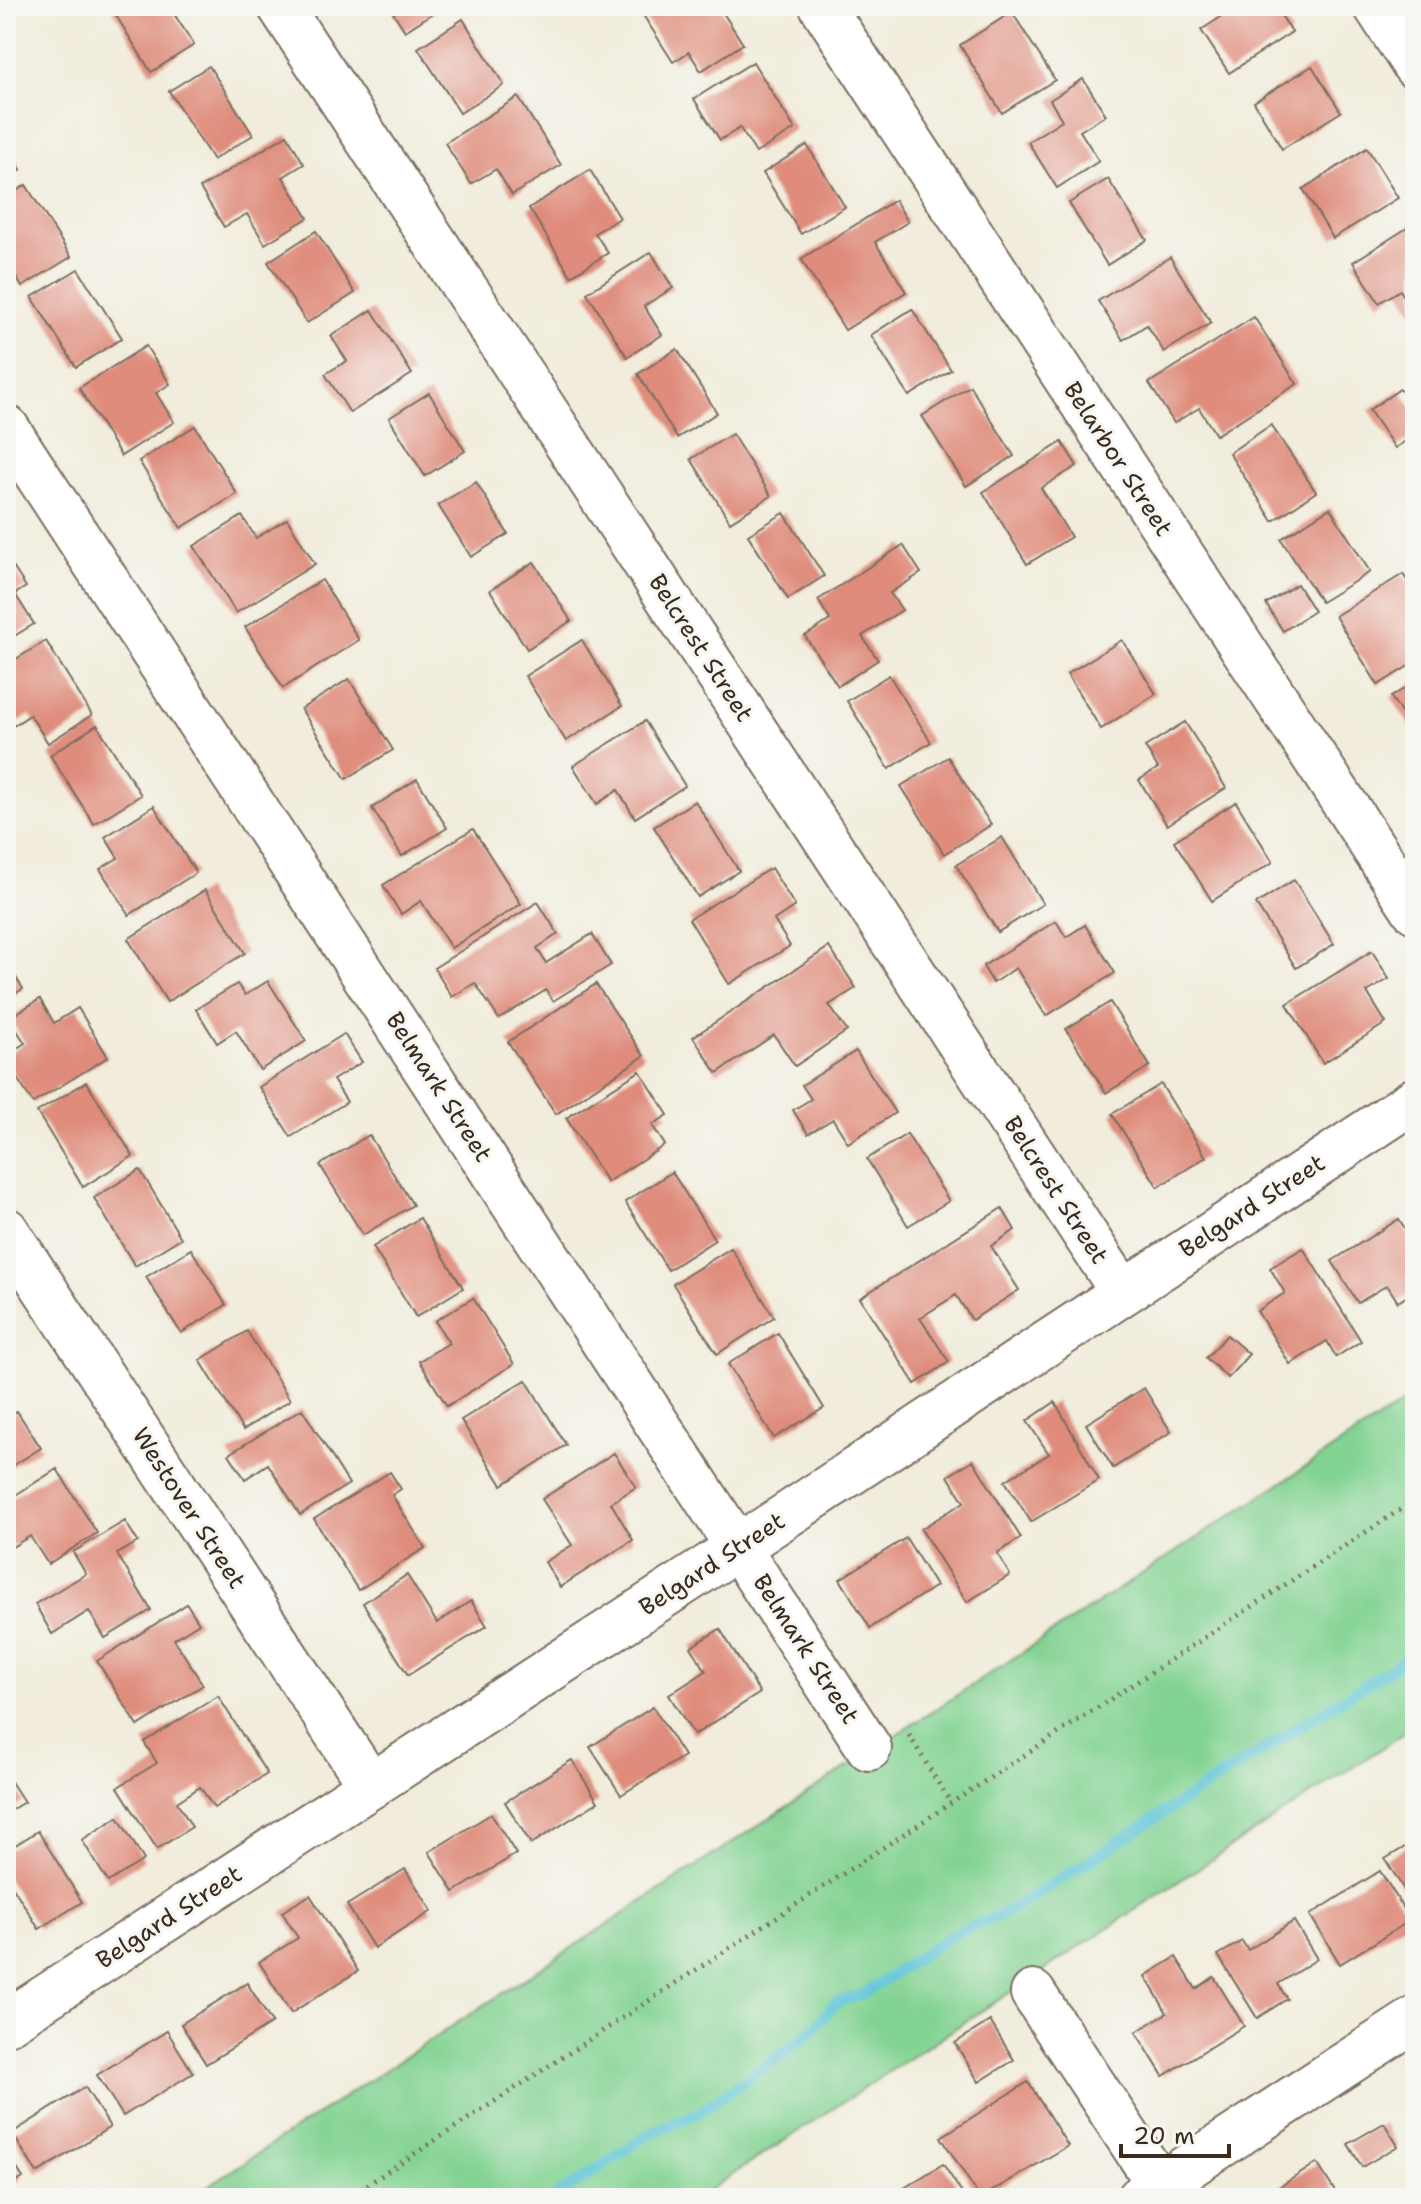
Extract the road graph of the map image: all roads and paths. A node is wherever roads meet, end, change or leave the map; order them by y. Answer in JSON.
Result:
{"nodes":[{"id":1,"x":280,"y":6,"type":"edge"},
{"id":2,"x":822,"y":6,"type":"edge"},
{"id":3,"x":1376,"y":6,"type":"edge"},
{"id":4,"x":1415,"y":66,"type":"edge"},
{"id":5,"x":6,"y":427,"type":"edge"},
{"id":6,"x":1415,"y":911,"type":"edge"},
{"id":7,"x":1415,"y":1100,"type":"edge"},
{"id":8,"x":6,"y":1230,"type":"edge"},
{"id":9,"x":1122,"y":1291,"type":"junction"},
{"id":10,"x":1415,"y":1500,"type":"edge"},
{"id":11,"x":740,"y":1546,"type":"junction"},
{"id":12,"x":867,"y":1743,"type":"joint"},
{"id":13,"x":371,"y":1786,"type":"junction"},
{"id":14,"x":950,"y":1802,"type":"junction"},
{"id":15,"x":1033,"y":1993,"type":"dead end"},
{"id":16,"x":1415,"y":2019,"type":"edge"},
{"id":17,"x":6,"y":2023,"type":"edge"},
{"id":18,"x":1156,"y":2194,"type":"edge"},
{"id":19,"x":347,"y":2198,"type":"edge"}],
"edges":[{"from":1,"to":9,"type":"street","name":"Belcrest Street"},
{"from":2,"to":6,"type":"street","name":"Belarbor Street"},
{"from":3,"to":4,"type":"street"},
{"from":5,"to":11,"type":"street","name":"Belmark Street"},
{"from":7,"to":9,"type":"street","name":"Belgard Street"},
{"from":8,"to":13,"type":"street","name":"Westover Street"},
{"from":9,"to":11,"type":"street","name":"Belgard Street"},
{"from":10,"to":14,"type":"path"},
{"from":11,"to":12,"type":"street","name":"Belmark Street"},
{"from":11,"to":13,"type":"street","name":"Belgard Street"},
{"from":12,"to":14,"type":"path"},
{"from":13,"to":17,"type":"street","name":"Belgard Street"},
{"from":14,"to":19,"type":"path"},
{"from":15,"to":18,"type":"street"},
{"from":16,"to":18,"type":"street"}]}
